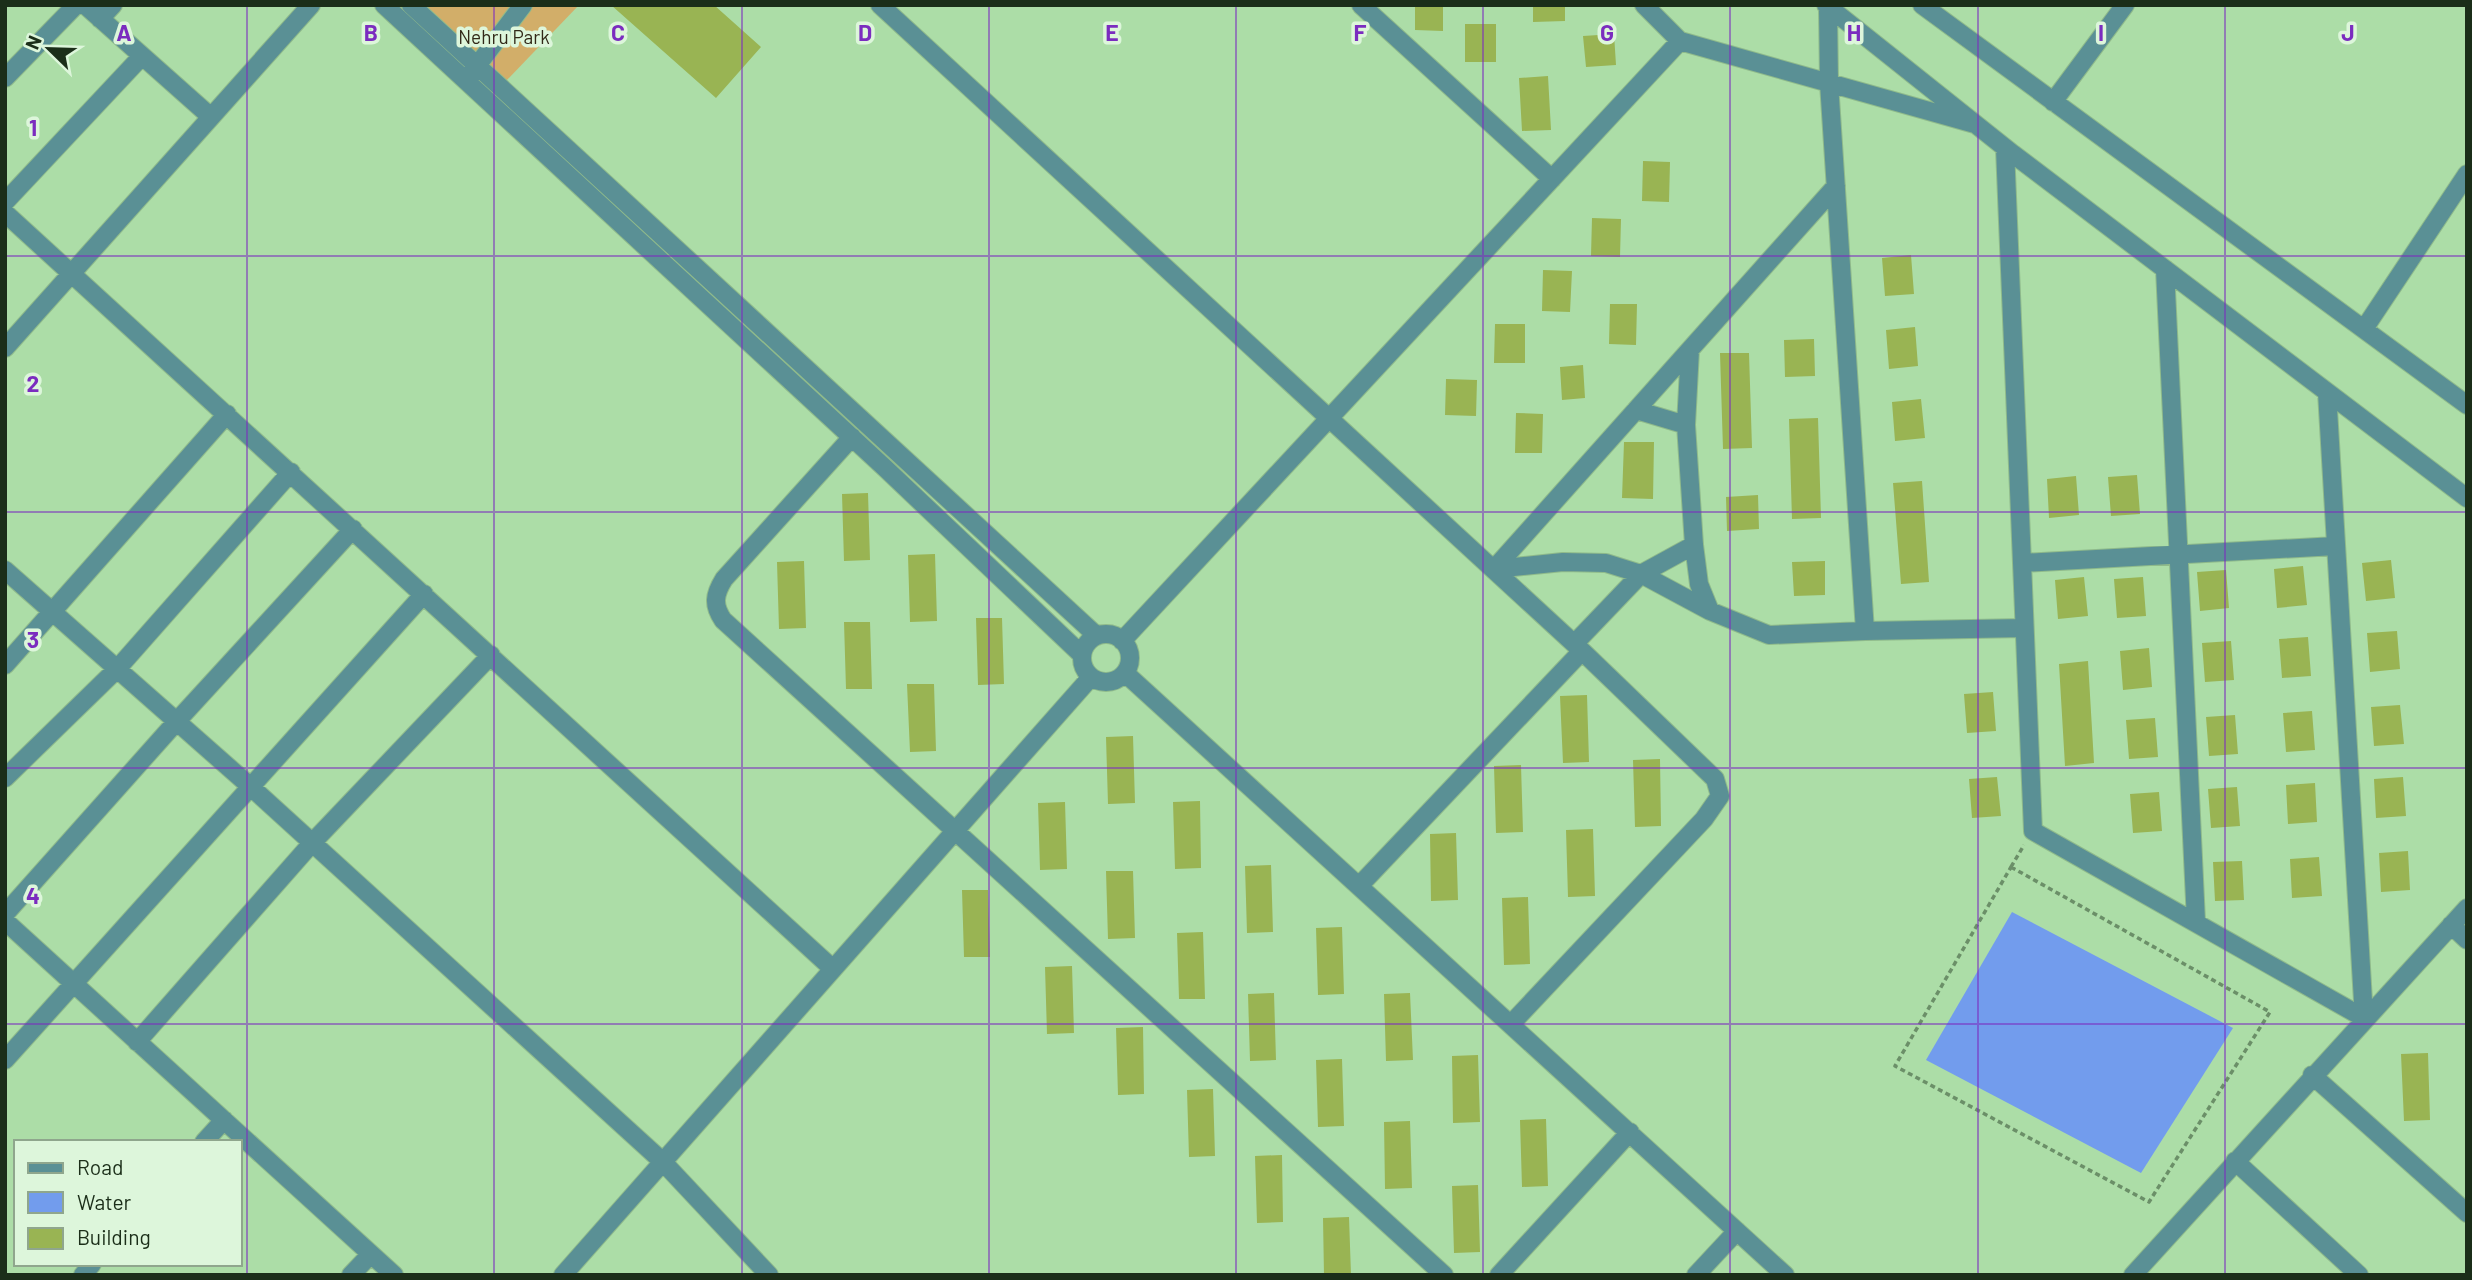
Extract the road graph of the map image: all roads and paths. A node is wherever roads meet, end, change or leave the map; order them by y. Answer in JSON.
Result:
{"nodes":[{"id":1,"x":76,"y":5,"type":"edge"},
{"id":2,"x":85,"y":5,"type":"edge"},
{"id":3,"x":113,"y":5,"type":"edge"},
{"id":4,"x":311,"y":5,"type":"edge"},
{"id":5,"x":384,"y":5,"type":"edge"},
{"id":6,"x":411,"y":5,"type":"edge"},
{"id":7,"x":523,"y":5,"type":"edge"},
{"id":8,"x":880,"y":5,"type":"edge"},
{"id":9,"x":1361,"y":5,"type":"edge"},
{"id":10,"x":1644,"y":5,"type":"edge"},
{"id":11,"x":1922,"y":5,"type":"edge"},
{"id":12,"x":2125,"y":5,"type":"edge"},
{"id":13,"x":1827,"y":6,"type":"edge"},
{"id":14,"x":1943,"y":12,"type":"edge"},
{"id":15,"x":100,"y":19,"type":"junction"},
{"id":16,"x":1680,"y":41,"type":"junction"},
{"id":17,"x":142,"y":56,"type":"junction"},
{"id":18,"x":477,"y":66,"type":"junction"},
{"id":19,"x":5,"y":78,"type":"edge"},
{"id":20,"x":466,"y":80,"type":"junction"},
{"id":21,"x":1829,"y":83,"type":"junction"},
{"id":22,"x":2053,"y":102,"type":"junction"},
{"id":23,"x":211,"y":117,"type":"junction"},
{"id":24,"x":1975,"y":124,"type":"junction"},
{"id":25,"x":2004,"y":148,"type":"junction"},
{"id":26,"x":2467,"y":174,"type":"edge"},
{"id":27,"x":1552,"y":178,"type":"junction"},
{"id":28,"x":1836,"y":186,"type":"junction"},
{"id":29,"x":5,"y":202,"type":"edge"},
{"id":30,"x":5,"y":213,"type":"edge"},
{"id":31,"x":2165,"y":269,"type":"junction"},
{"id":32,"x":73,"y":272,"type":"junction"},
{"id":33,"x":2364,"y":329,"type":"junction"},
{"id":34,"x":5,"y":348,"type":"edge"},
{"id":35,"x":1690,"y":350,"type":"junction"},
{"id":36,"x":2327,"y":392,"type":"junction"},
{"id":37,"x":2467,"y":405,"type":"edge"},
{"id":38,"x":1636,"y":410,"type":"junction"},
{"id":39,"x":228,"y":414,"type":"junction"},
{"id":40,"x":1329,"y":418,"type":"junction"},
{"id":41,"x":1686,"y":425,"type":"junction"},
{"id":42,"x":852,"y":437,"type":"junction"},
{"id":43,"x":291,"y":472,"type":"junction"},
{"id":44,"x":2467,"y":498,"type":"edge"},
{"id":45,"x":353,"y":529,"type":"junction"},
{"id":46,"x":1693,"y":545,"type":"junction"},
{"id":47,"x":2336,"y":546,"type":"junction"},
{"id":48,"x":2179,"y":555,"type":"junction"},
{"id":49,"x":2022,"y":563,"type":"junction"},
{"id":50,"x":1494,"y":569,"type":"junction"},
{"id":51,"x":5,"y":570,"type":"edge"},
{"id":52,"x":1641,"y":574,"type":"junction"},
{"id":53,"x":424,"y":594,"type":"junction"},
{"id":54,"x":1710,"y":611,"type":"junction"},
{"id":55,"x":53,"y":613,"type":"junction"},
{"id":56,"x":2024,"y":628,"type":"junction"},
{"id":57,"x":1865,"y":631,"type":"junction"},
{"id":58,"x":1097,"y":636,"type":"junction"},
{"id":59,"x":1122,"y":641,"type":"junction"},
{"id":60,"x":1579,"y":647,"type":"junction"},
{"id":61,"x":491,"y":655,"type":"junction"},
{"id":62,"x":1082,"y":655,"type":"junction"},
{"id":63,"x":5,"y":665,"type":"edge"},
{"id":64,"x":118,"y":668,"type":"junction"},
{"id":65,"x":1125,"y":673,"type":"junction"},
{"id":66,"x":1090,"y":677,"type":"junction"},
{"id":67,"x":177,"y":721,"type":"junction"},
{"id":68,"x":5,"y":778,"type":"edge"},
{"id":69,"x":251,"y":787,"type":"junction"},
{"id":70,"x":956,"y":830,"type":"junction"},
{"id":71,"x":2032,"y":831,"type":"junction"},
{"id":72,"x":312,"y":843,"type":"junction"},
{"id":73,"x":2011,"y":867,"type":"junction"},
{"id":74,"x":1359,"y":886,"type":"junction"},
{"id":75,"x":2467,"y":908,"type":"edge"},
{"id":76,"x":5,"y":914,"type":"edge"},
{"id":77,"x":5,"y":921,"type":"edge"},
{"id":78,"x":2196,"y":921,"type":"junction"},
{"id":79,"x":2451,"y":925,"type":"junction"},
{"id":80,"x":2467,"y":940,"type":"edge"},
{"id":81,"x":833,"y":968,"type":"junction"},
{"id":82,"x":75,"y":985,"type":"junction"},
{"id":83,"x":2364,"y":1018,"type":"junction"},
{"id":84,"x":1511,"y":1024,"type":"junction"},
{"id":85,"x":137,"y":1042,"type":"junction"},
{"id":86,"x":5,"y":1060,"type":"edge"},
{"id":87,"x":2312,"y":1075,"type":"junction"},
{"id":88,"x":224,"y":1120,"type":"junction"},
{"id":89,"x":1630,"y":1132,"type":"junction"},
{"id":90,"x":206,"y":1140,"type":"edge"},
{"id":91,"x":2235,"y":1161,"type":"junction"},
{"id":92,"x":663,"y":1162,"type":"junction"},
{"id":93,"x":2467,"y":1213,"type":"edge"},
{"id":94,"x":1737,"y":1231,"type":"junction"},
{"id":95,"x":370,"y":1254,"type":"junction"},
{"id":96,"x":351,"y":1275,"type":"edge"},
{"id":97,"x":394,"y":1275,"type":"edge"},
{"id":98,"x":563,"y":1275,"type":"edge"},
{"id":99,"x":769,"y":1275,"type":"edge"},
{"id":100,"x":1444,"y":1275,"type":"edge"},
{"id":101,"x":1499,"y":1275,"type":"edge"},
{"id":102,"x":1696,"y":1275,"type":"edge"},
{"id":103,"x":1785,"y":1275,"type":"edge"},
{"id":104,"x":2133,"y":1275,"type":"edge"},
{"id":105,"x":2358,"y":1275,"type":"edge"}],
"edges":[{"from":1,"to":19,"type":"street"},
{"from":2,"to":15,"type":"street"},
{"from":3,"to":15,"type":"street"},
{"from":4,"to":23,"type":"street"},
{"from":5,"to":20,"type":"street"},
{"from":6,"to":18,"type":"street"},
{"from":7,"to":18,"type":"street"},
{"from":8,"to":40,"type":"street"},
{"from":9,"to":27,"type":"street"},
{"from":10,"to":16,"type":"street"},
{"from":11,"to":14,"type":"street"},
{"from":12,"to":22,"type":"street"},
{"from":13,"to":21,"type":"street"},
{"from":13,"to":24,"type":"street"},
{"from":14,"to":22,"type":"street"},
{"from":15,"to":17,"type":"street"},
{"from":16,"to":21,"type":"street"},
{"from":16,"to":27,"type":"street"},
{"from":17,"to":23,"type":"street"},
{"from":17,"to":29,"type":"street"},
{"from":18,"to":20,"type":"street"},
{"from":18,"to":58,"type":"street"},
{"from":20,"to":42,"type":"street"},
{"from":21,"to":24,"type":"street"},
{"from":21,"to":28,"type":"street"},
{"from":22,"to":33,"type":"street"},
{"from":23,"to":32,"type":"street"},
{"from":24,"to":25,"type":"street"},
{"from":25,"to":31,"type":"street"},
{"from":25,"to":49,"type":"street"},
{"from":26,"to":33,"type":"street"},
{"from":27,"to":40,"type":"street"},
{"from":28,"to":35,"type":"street"},
{"from":28,"to":57,"type":"street"},
{"from":30,"to":32,"type":"street"},
{"from":31,"to":36,"type":"street"},
{"from":31,"to":48,"type":"street"},
{"from":32,"to":34,"type":"street"},
{"from":32,"to":39,"type":"street"},
{"from":33,"to":37,"type":"street"},
{"from":35,"to":38,"type":"street"},
{"from":35,"to":41,"type":"street"},
{"from":36,"to":44,"type":"street"},
{"from":36,"to":47,"type":"street"},
{"from":38,"to":41,"type":"street"},
{"from":38,"to":50,"type":"street"},
{"from":39,"to":43,"type":"street"},
{"from":39,"to":55,"type":"street"},
{"from":40,"to":50,"type":"street"},
{"from":40,"to":59,"type":"street"},
{"from":41,"to":46,"type":"street"},
{"from":42,"to":62,"type":"street"},
{"from":42,"to":70,"type":"street"},
{"from":43,"to":45,"type":"street"},
{"from":43,"to":64,"type":"street"},
{"from":45,"to":53,"type":"street"},
{"from":45,"to":67,"type":"street"},
{"from":46,"to":52,"type":"street"},
{"from":46,"to":54,"type":"street"},
{"from":47,"to":48,"type":"street"},
{"from":47,"to":83,"type":"street"},
{"from":48,"to":49,"type":"street"},
{"from":48,"to":78,"type":"street"},
{"from":49,"to":56,"type":"street"},
{"from":50,"to":52,"type":"street"},
{"from":50,"to":60,"type":"street"},
{"from":51,"to":55,"type":"street"},
{"from":52,"to":54,"type":"street"},
{"from":52,"to":60,"type":"street"},
{"from":53,"to":61,"type":"street"},
{"from":53,"to":69,"type":"street"},
{"from":54,"to":57,"type":"street"},
{"from":55,"to":63,"type":"street"},
{"from":55,"to":64,"type":"street"},
{"from":56,"to":57,"type":"street"},
{"from":56,"to":71,"type":"street"},
{"from":58,"to":59,"type":"street"},
{"from":58,"to":62,"type":"street"},
{"from":59,"to":65,"type":"street"},
{"from":60,"to":74,"type":"street"},
{"from":60,"to":84,"type":"street"},
{"from":61,"to":72,"type":"street"},
{"from":61,"to":81,"type":"street"},
{"from":62,"to":66,"type":"street"},
{"from":64,"to":67,"type":"street"},
{"from":64,"to":68,"type":"street"},
{"from":65,"to":66,"type":"street"},
{"from":65,"to":74,"type":"street"},
{"from":66,"to":70,"type":"street"},
{"from":67,"to":69,"type":"street"},
{"from":67,"to":76,"type":"street"},
{"from":69,"to":72,"type":"street"},
{"from":69,"to":82,"type":"street"},
{"from":70,"to":81,"type":"street"},
{"from":70,"to":100,"type":"street"},
{"from":71,"to":73,"type":"path"},
{"from":71,"to":78,"type":"street"},
{"from":72,"to":85,"type":"street"},
{"from":72,"to":92,"type":"street"},
{"from":73,"to":73,"type":"path"},
{"from":74,"to":84,"type":"street"},
{"from":75,"to":79,"type":"street"},
{"from":77,"to":82,"type":"street"},
{"from":78,"to":83,"type":"street"},
{"from":79,"to":80,"type":"street"},
{"from":79,"to":83,"type":"street"},
{"from":81,"to":92,"type":"street"},
{"from":82,"to":85,"type":"street"},
{"from":82,"to":86,"type":"street"},
{"from":83,"to":87,"type":"street"},
{"from":84,"to":89,"type":"street"},
{"from":85,"to":88,"type":"street"},
{"from":87,"to":91,"type":"street"},
{"from":87,"to":93,"type":"street"},
{"from":88,"to":90,"type":"street"},
{"from":88,"to":95,"type":"street"},
{"from":89,"to":94,"type":"street"},
{"from":89,"to":101,"type":"street"},
{"from":91,"to":104,"type":"street"},
{"from":91,"to":105,"type":"street"},
{"from":92,"to":98,"type":"street"},
{"from":92,"to":99,"type":"street"},
{"from":94,"to":102,"type":"street"},
{"from":94,"to":103,"type":"street"},
{"from":95,"to":96,"type":"street"},
{"from":95,"to":97,"type":"street"}]}
